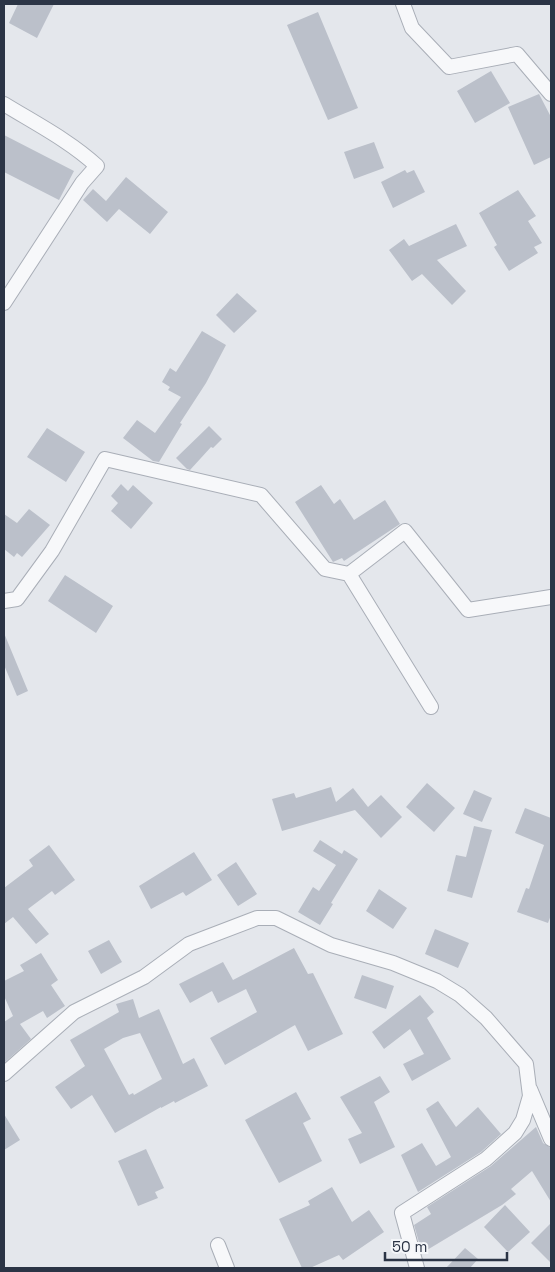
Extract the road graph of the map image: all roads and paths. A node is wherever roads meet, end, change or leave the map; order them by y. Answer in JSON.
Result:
{"nodes":[{"id":1,"x":403,"y":4,"type":"edge"},
{"id":2,"x":551,"y":94,"type":"edge"},
{"id":3,"x":4,"y":104,"type":"edge"},
{"id":4,"x":4,"y":303,"type":"edge"},
{"id":5,"x":349,"y":574,"type":"junction"},
{"id":6,"x":551,"y":597,"type":"edge"},
{"id":7,"x":4,"y":601,"type":"edge"},
{"id":8,"x":431,"y":707,"type":"dead end"},
{"id":9,"x":4,"y":1074,"type":"edge"},
{"id":10,"x":529,"y":1085,"type":"junction"},
{"id":11,"x":551,"y":1139,"type":"edge"},
{"id":12,"x":218,"y":1245,"type":"dead end"},
{"id":13,"x":227,"y":1268,"type":"edge"},
{"id":14,"x":417,"y":1268,"type":"edge"}],
"edges":[{"from":1,"to":2,"type":"street"},
{"from":3,"to":4,"type":"street"},
{"from":5,"to":6,"type":"street"},
{"from":5,"to":7,"type":"street"},
{"from":5,"to":8,"type":"street"},
{"from":9,"to":10,"type":"street"},
{"from":10,"to":11,"type":"street"},
{"from":10,"to":14,"type":"street"},
{"from":12,"to":13,"type":"street"}]}
